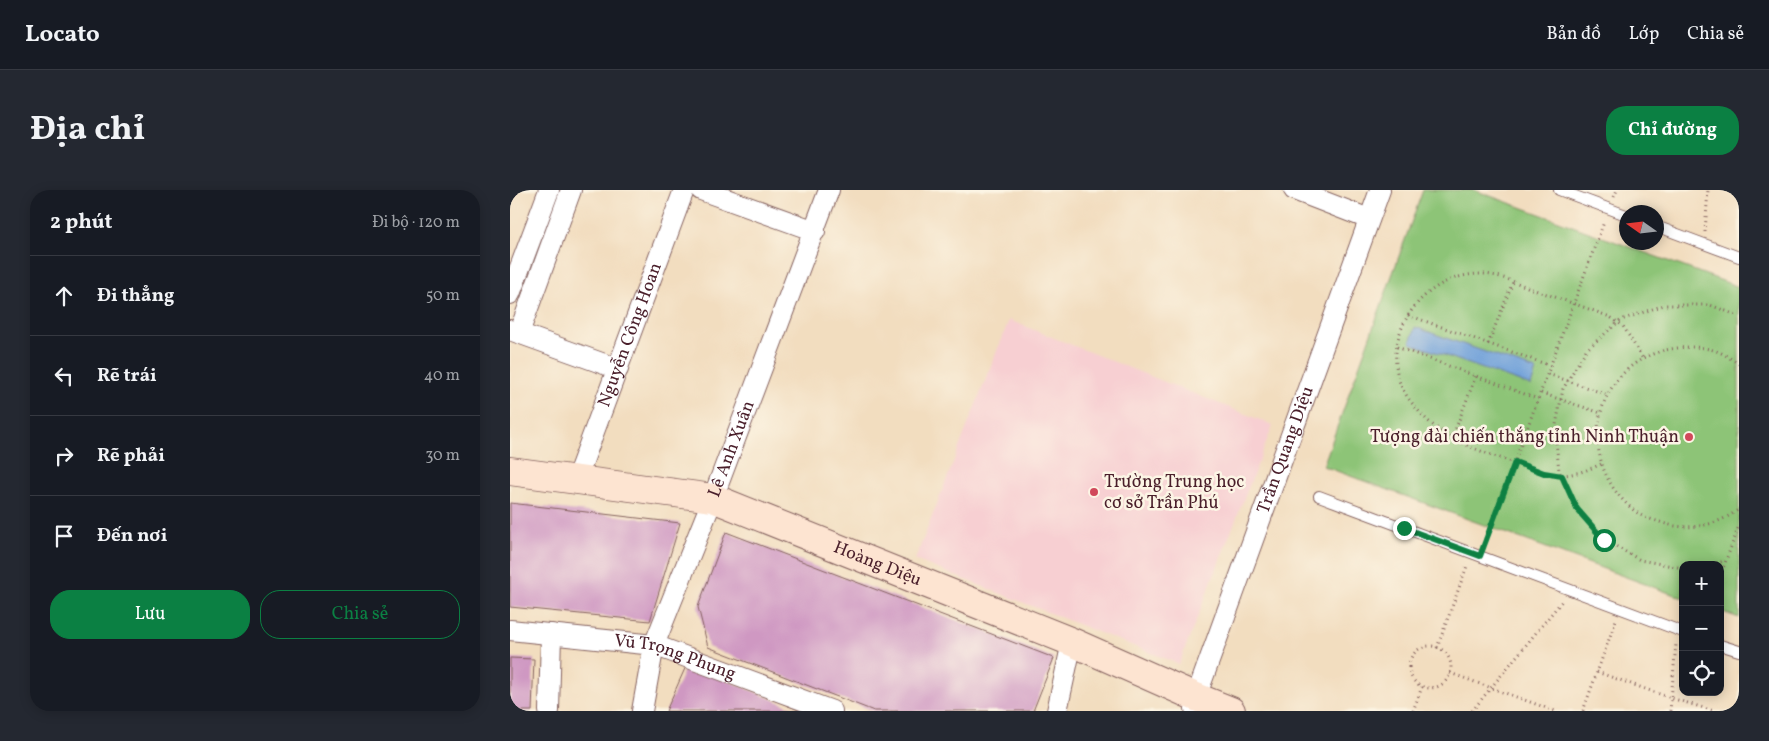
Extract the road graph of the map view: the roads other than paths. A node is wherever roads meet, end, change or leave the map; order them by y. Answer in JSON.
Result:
{"nodes":[{"id":1,"x":549,"y":190,"type":"edge"},
{"id":2,"x":570,"y":190,"type":"edge"},
{"id":3,"x":684,"y":190,"type":"edge"},
{"id":4,"x":701,"y":190,"type":"edge"},
{"id":5,"x":829,"y":190,"type":"edge"},
{"id":6,"x":1294,"y":190,"type":"edge"},
{"id":7,"x":1380,"y":190,"type":"edge"},
{"id":8,"x":1559,"y":190,"type":"edge"},
{"id":9,"x":1619,"y":213,"type":"edge"},
{"id":10,"x":1369,"y":218,"type":"junction"},
{"id":11,"x":1664,"y":229,"type":"edge"},
{"id":12,"x":815,"y":231,"type":"junction"},
{"id":13,"x":1739,"y":257,"type":"edge"},
{"id":14,"x":510,"y":294,"type":"edge"},
{"id":15,"x":514,"y":332,"type":"edge"},
{"id":16,"x":618,"y":369,"type":"junction"},
{"id":17,"x":510,"y":471,"type":"edge"},
{"id":18,"x":576,"y":480,"type":"junction"},
{"id":19,"x":1319,"y":496,"type":"dead end"},
{"id":20,"x":713,"y":498,"type":"junction"},
{"id":21,"x":510,"y":630,"type":"edge"},
{"id":22,"x":1679,"y":631,"type":"edge"},
{"id":23,"x":551,"y":634,"type":"junction"},
{"id":24,"x":1072,"y":642,"type":"junction"},
{"id":25,"x":654,"y":645,"type":"junction"},
{"id":26,"x":1724,"y":646,"type":"edge"},
{"id":27,"x":1739,"y":651,"type":"edge"},
{"id":28,"x":1196,"y":704,"type":"edge"},
{"id":29,"x":549,"y":711,"type":"edge"},
{"id":30,"x":642,"y":711,"type":"edge"},
{"id":31,"x":832,"y":711,"type":"edge"},
{"id":32,"x":1057,"y":711,"type":"edge"},
{"id":33,"x":1231,"y":711,"type":"edge"}],
"edges":[{"from":1,"to":14,"type":"street"},
{"from":2,"to":15,"type":"street"},
{"from":3,"to":16,"type":"street","name":"Nguyễn Công Hoan"},
{"from":4,"to":12,"type":"street"},
{"from":5,"to":12,"type":"street","name":"Lê Anh Xuân"},
{"from":6,"to":10,"type":"street"},
{"from":7,"to":10,"type":"street","name":"Trần Quang Diệu"},
{"from":8,"to":9,"type":"lane"},
{"from":10,"to":28,"type":"street","name":"Trần Quang Diệu"},
{"from":11,"to":13,"type":"lane"},
{"from":12,"to":20,"type":"street","name":"Lê Anh Xuân"},
{"from":15,"to":16,"type":"street"},
{"from":16,"to":18,"type":"street","name":"Nguyễn Công Hoan"},
{"from":17,"to":18,"type":"street","name":"Hoàng Diệu"},
{"from":18,"to":20,"type":"street","name":"Hoàng Diệu"},
{"from":19,"to":22,"type":"lane"},
{"from":20,"to":24,"type":"street","name":"Hoàng Diệu"},
{"from":20,"to":25,"type":"street","name":"Lê Anh Xuân"},
{"from":21,"to":23,"type":"street","name":"Vũ Trọng Phụng"},
{"from":23,"to":25,"type":"street","name":"Vũ Trọng Phụng"},
{"from":23,"to":29,"type":"street"},
{"from":24,"to":28,"type":"street","name":"Hoàng Diệu"},
{"from":24,"to":32,"type":"street"},
{"from":25,"to":30,"type":"street","name":"Lê Anh Xuân"},
{"from":25,"to":31,"type":"street","name":"Vũ Trọng Phụng"},
{"from":26,"to":27,"type":"lane"},
{"from":28,"to":33,"type":"street","name":"Hoàng Diệu"}]}
